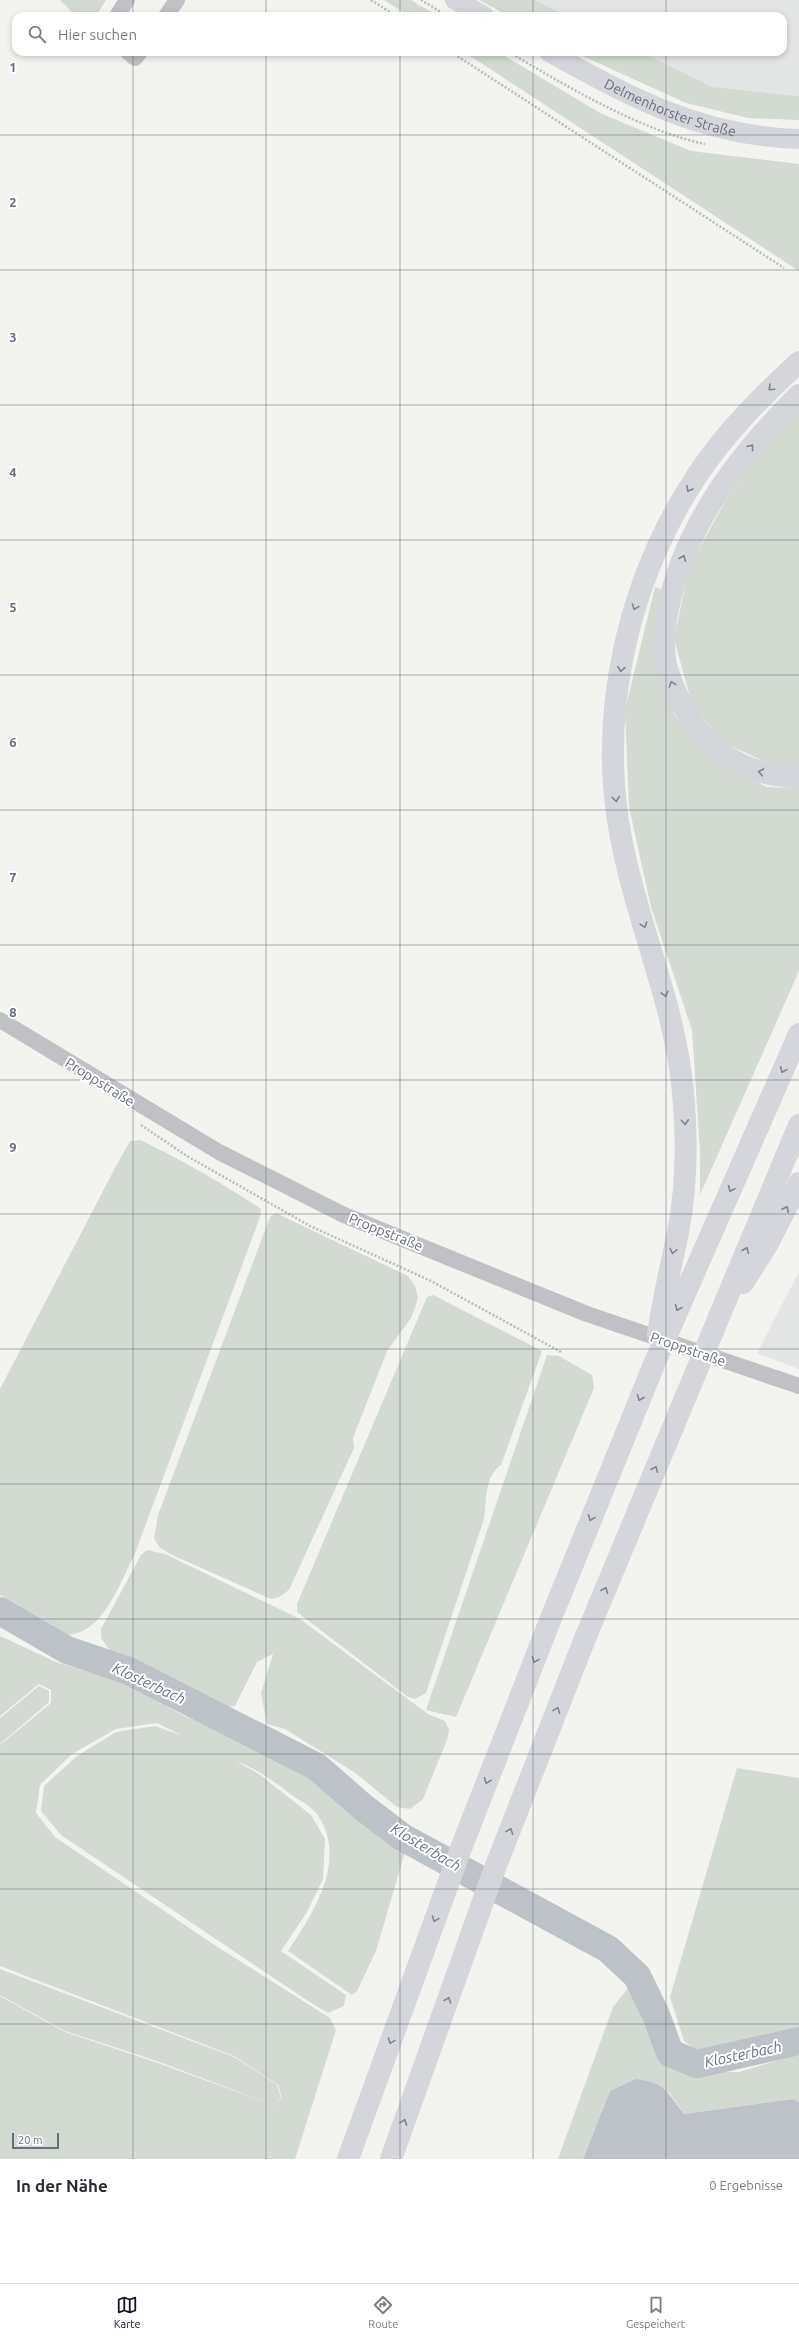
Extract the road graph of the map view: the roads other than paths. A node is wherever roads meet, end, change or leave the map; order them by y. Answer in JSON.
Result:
{"nodes":[{"id":1,"x":127,"y":0,"type":"edge"},
{"id":2,"x":177,"y":0,"type":"edge"},
{"id":3,"x":455,"y":0,"type":"edge"},
{"id":4,"x":120,"y":12,"type":"edge"},
{"id":5,"x":169,"y":12,"type":"edge"},
{"id":6,"x":477,"y":12,"type":"edge"},
{"id":7,"x":556,"y":56,"type":"edge"},
{"id":8,"x":799,"y":139,"type":"edge"},
{"id":9,"x":799,"y":362,"type":"edge"},
{"id":10,"x":799,"y":395,"type":"edge"},
{"id":11,"x":799,"y":777,"type":"edge"},
{"id":12,"x":0,"y":1020,"type":"edge"},
{"id":13,"x":799,"y":1034,"type":"edge"},
{"id":14,"x":799,"y":1124,"type":"edge"},
{"id":15,"x":799,"y":1183,"type":"edge"},
{"id":16,"x":708,"y":1338,"type":"junction"},
{"id":17,"x":655,"y":1362,"type":"junction"},
{"id":18,"x":799,"y":1386,"type":"edge"},
{"id":19,"x":348,"y":2159,"type":"edge"},
{"id":20,"x":391,"y":2159,"type":"edge"}],
"edges":[{"from":1,"to":4,"type":"street"},
{"from":2,"to":5,"type":"street"},
{"from":3,"to":6,"type":"main road"},
{"from":7,"to":8,"type":"main road","name":"Delmenhorster Straße"},
{"from":9,"to":17,"type":"highway","one_way":true},
{"from":11,"to":10,"type":"highway","one_way":true},
{"from":12,"to":18,"type":"street","name":"Proppstraße"},
{"from":13,"to":17,"type":"highway","one_way":true},
{"from":16,"to":14,"type":"highway","one_way":true},
{"from":16,"to":15,"type":"highway","one_way":true},
{"from":20,"to":16,"type":"highway","one_way":true},
{"from":17,"to":19,"type":"highway","one_way":true}]}
